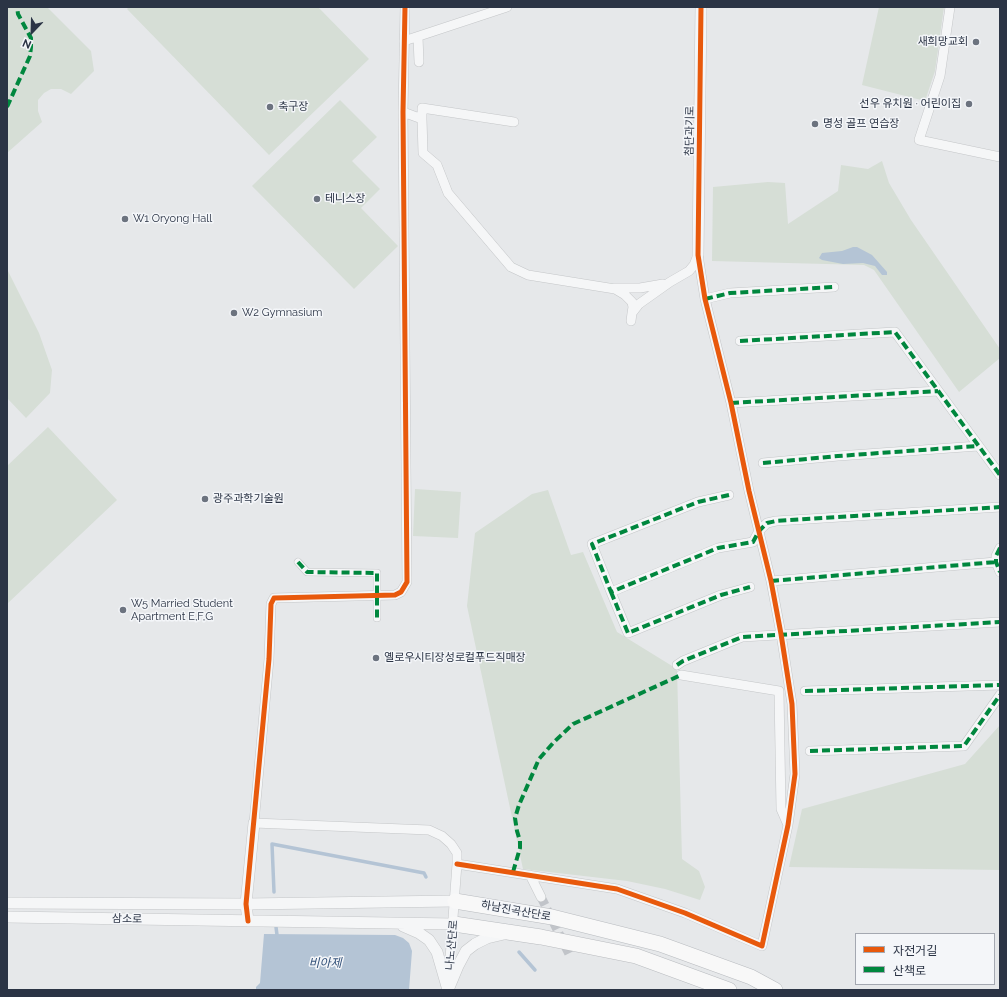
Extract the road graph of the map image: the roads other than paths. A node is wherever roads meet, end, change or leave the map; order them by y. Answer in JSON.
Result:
{"nodes":[{"id":1,"x":405,"y":7,"type":"edge"},
{"id":2,"x":507,"y":7,"type":"edge"},
{"id":3,"x":701,"y":7,"type":"edge"},
{"id":4,"x":950,"y":7,"type":"edge"},
{"id":5,"x":418,"y":37,"type":"junction"},
{"id":6,"x":404,"y":41,"type":"junction"},
{"id":7,"x":419,"y":62,"type":"dead end"},
{"id":8,"x":403,"y":112,"type":"junction"},
{"id":9,"x":422,"y":119,"type":"junction"},
{"id":10,"x":514,"y":122,"type":"dead end"},
{"id":11,"x":1000,"y":157,"type":"edge"},
{"id":12,"x":698,"y":255,"type":"junction"},
{"id":13,"x":670,"y":282,"type":"junction"},
{"id":14,"x":834,"y":287,"type":"dead end"},
{"id":15,"x":610,"y":288,"type":"junction"},
{"id":16,"x":705,"y":299,"type":"junction"},
{"id":17,"x":740,"y":341,"type":"dead end"},
{"id":18,"x":938,"y":391,"type":"junction"},
{"id":19,"x":731,"y":403,"type":"junction"},
{"id":20,"x":978,"y":446,"type":"junction"},
{"id":21,"x":763,"y":463,"type":"dead end"},
{"id":22,"x":1000,"y":475,"type":"edge"},
{"id":23,"x":729,"y":495,"type":"dead end"},
{"id":24,"x":1000,"y":507,"type":"edge"},
{"id":25,"x":759,"y":531,"type":"junction"},
{"id":26,"x":1000,"y":548,"type":"edge"},
{"id":27,"x":298,"y":562,"type":"dead end"},
{"id":28,"x":996,"y":562,"type":"junction"},
{"id":29,"x":1000,"y":572,"type":"edge"},
{"id":30,"x":771,"y":581,"type":"junction"},
{"id":31,"x":750,"y":587,"type":"dead end"},
{"id":32,"x":611,"y":592,"type":"junction"},
{"id":33,"x":377,"y":595,"type":"junction"},
{"id":34,"x":377,"y":618,"type":"dead end"},
{"id":35,"x":1000,"y":622,"type":"edge"},
{"id":36,"x":781,"y":634,"type":"junction"},
{"id":37,"x":677,"y":665,"type":"dead end"},
{"id":38,"x":681,"y":675,"type":"dead end"},
{"id":39,"x":1000,"y":685,"type":"edge"},
{"id":40,"x":804,"y":691,"type":"dead end"},
{"id":41,"x":1000,"y":695,"type":"edge"},
{"id":42,"x":810,"y":751,"type":"dead end"},
{"id":43,"x":254,"y":823,"type":"junction"},
{"id":44,"x":788,"y":825,"type":"junction"},
{"id":45,"x":457,"y":864,"type":"junction"},
{"id":46,"x":530,"y":875,"type":"junction"},
{"id":47,"x":542,"y":897,"type":"tunnel mouth"},
{"id":48,"x":455,"y":901,"type":"junction"},
{"id":49,"x":7,"y":903,"type":"edge"},
{"id":50,"x":246,"y":904,"type":"junction"},
{"id":51,"x":7,"y":916,"type":"edge"},
{"id":52,"x":248,"y":921,"type":"junction"},
{"id":53,"x":395,"y":923,"type":"junction"},
{"id":54,"x":454,"y":924,"type":"junction"},
{"id":55,"x":511,"y":933,"type":"junction"},
{"id":56,"x":448,"y":990,"type":"edge"},
{"id":57,"x":729,"y":990,"type":"edge"},
{"id":58,"x":775,"y":990,"type":"edge"}],
"edges":[{"from":1,"to":6,"type":"street"},
{"from":2,"to":5,"type":"street"},
{"from":3,"to":12,"type":"street","name":"첨단과기로"},
{"from":4,"to":11,"type":"street"},
{"from":5,"to":6,"type":"street"},
{"from":5,"to":7,"type":"street"},
{"from":6,"to":8,"type":"street"},
{"from":8,"to":9,"type":"street"},
{"from":8,"to":33,"type":"street"},
{"from":9,"to":10,"type":"street"},
{"from":9,"to":15,"type":"street"},
{"from":12,"to":13,"type":"street"},
{"from":12,"to":16,"type":"street"},
{"from":13,"to":15,"type":"street"},
{"from":13,"to":15,"type":"street"},
{"from":14,"to":16,"type":"street"},
{"from":16,"to":19,"type":"street"},
{"from":17,"to":18,"type":"street"},
{"from":18,"to":19,"type":"street"},
{"from":18,"to":20,"type":"street"},
{"from":19,"to":25,"type":"street"},
{"from":20,"to":21,"type":"street"},
{"from":20,"to":22,"type":"street"},
{"from":23,"to":32,"type":"street"},
{"from":24,"to":25,"type":"street"},
{"from":25,"to":30,"type":"street"},
{"from":25,"to":32,"type":"street"},
{"from":26,"to":28,"type":"street"},
{"from":27,"to":33,"type":"street"},
{"from":28,"to":29,"type":"street"},
{"from":28,"to":30,"type":"street"},
{"from":30,"to":36,"type":"street"},
{"from":31,"to":32,"type":"street"},
{"from":33,"to":34,"type":"street"},
{"from":33,"to":43,"type":"street"},
{"from":35,"to":36,"type":"street"},
{"from":36,"to":37,"type":"street"},
{"from":36,"to":44,"type":"street"},
{"from":38,"to":44,"type":"street"},
{"from":39,"to":40,"type":"street"},
{"from":41,"to":42,"type":"street"},
{"from":43,"to":45,"type":"street","name":"나노산단로"},
{"from":43,"to":50,"type":"street"},
{"from":44,"to":46,"type":"street"},
{"from":45,"to":46,"type":"street"},
{"from":45,"to":48,"type":"street","name":"나노산단로"},
{"from":46,"to":47,"type":"street"},
{"from":48,"to":50,"type":"street","name":"하남진곡산단로"},
{"from":48,"to":54,"type":"street","name":"나노산단로"},
{"from":48,"to":58,"type":"highway","name":"하남진곡산단로"},
{"from":49,"to":50,"type":"street","name":"삼소로"},
{"from":50,"to":52,"type":"street"},
{"from":51,"to":52,"type":"street","name":"삼소로"},
{"from":52,"to":53,"type":"street","name":"하남진곡산단로"},
{"from":53,"to":54,"type":"street","name":"하남진곡산단로"},
{"from":53,"to":56,"type":"street"},
{"from":54,"to":55,"type":"highway","name":"하남진곡산단로"},
{"from":54,"to":56,"type":"street","name":"나노산단로"},
{"from":55,"to":56,"type":"street"},
{"from":55,"to":57,"type":"highway","name":"하남진곡산단로"}]}
